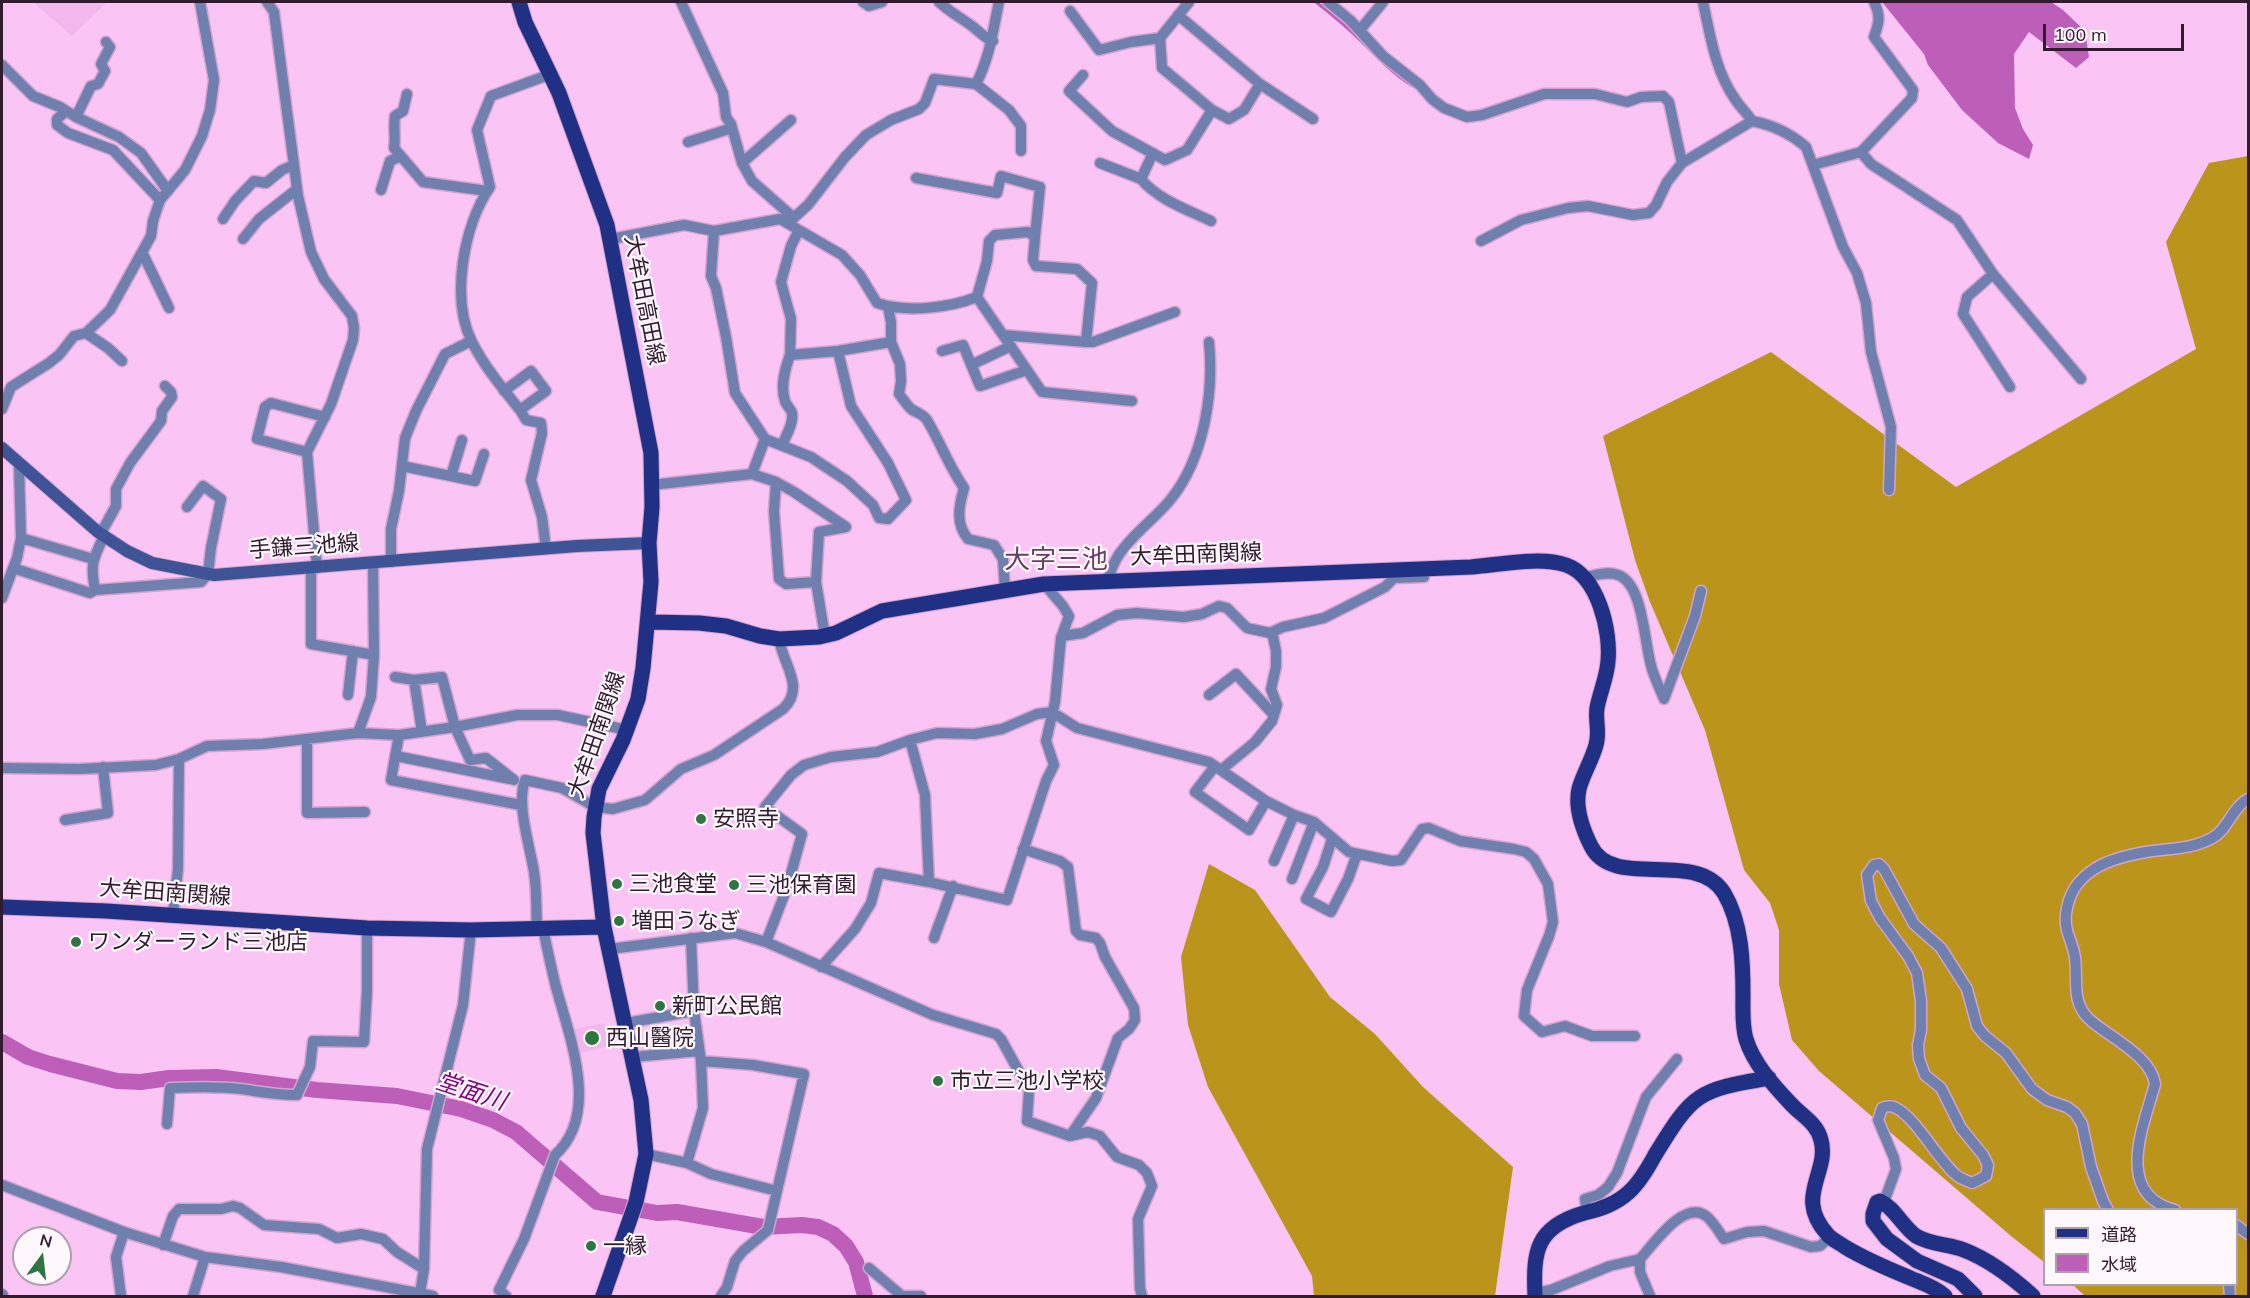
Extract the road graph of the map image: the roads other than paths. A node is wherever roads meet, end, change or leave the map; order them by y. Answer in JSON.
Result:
{"nodes":[{"id":1,"x":200,"y":2,"type":"edge"},
{"id":2,"x":267,"y":2,"type":"edge"},
{"id":3,"x":519,"y":2,"type":"edge"},
{"id":4,"x":681,"y":2,"type":"edge"},
{"id":5,"x":863,"y":2,"type":"edge"},
{"id":6,"x":882,"y":2,"type":"edge"},
{"id":7,"x":939,"y":2,"type":"edge"},
{"id":8,"x":999,"y":2,"type":"edge"},
{"id":9,"x":1189,"y":2,"type":"edge"},
{"id":10,"x":1328,"y":2,"type":"edge"},
{"id":11,"x":1383,"y":2,"type":"edge"},
{"id":12,"x":1703,"y":2,"type":"edge"},
{"id":13,"x":1874,"y":2,"type":"edge"},
{"id":14,"x":1070,"y":11,"type":"dead end"},
{"id":15,"x":1178,"y":15,"type":"junction"},
{"id":16,"x":1360,"y":30,"type":"junction"},
{"id":17,"x":1160,"y":38,"type":"junction"},
{"id":18,"x":993,"y":41,"type":"junction"},
{"id":19,"x":106,"y":42,"type":"dead end"},
{"id":20,"x":2,"y":65,"type":"edge"},
{"id":21,"x":550,"y":74,"type":"junction"},
{"id":22,"x":1083,"y":75,"type":"dead end"},
{"id":23,"x":976,"y":84,"type":"junction"},
{"id":24,"x":1260,"y":84,"type":"junction"},
{"id":25,"x":407,"y":94,"type":"dead end"},
{"id":26,"x":1212,"y":110,"type":"junction"},
{"id":27,"x":66,"y":111,"type":"junction"},
{"id":28,"x":76,"y":117,"type":"junction"},
{"id":29,"x":1313,"y":119,"type":"dead end"},
{"id":30,"x":791,"y":120,"type":"dead end"},
{"id":31,"x":1752,"y":121,"type":"junction"},
{"id":32,"x":732,"y":128,"type":"junction"},
{"id":33,"x":688,"y":142,"type":"dead end"},
{"id":34,"x":1022,"y":151,"type":"dead end"},
{"id":35,"x":1861,"y":152,"type":"junction"},
{"id":36,"x":1153,"y":153,"type":"junction"},
{"id":37,"x":401,"y":156,"type":"junction"},
{"id":38,"x":742,"y":163,"type":"junction"},
{"id":39,"x":1100,"y":163,"type":"dead end"},
{"id":40,"x":1682,"y":163,"type":"junction"},
{"id":41,"x":294,"y":165,"type":"junction"},
{"id":42,"x":1813,"y":165,"type":"junction"},
{"id":43,"x":916,"y":178,"type":"dead end"},
{"id":44,"x":1141,"y":179,"type":"junction"},
{"id":45,"x":297,"y":189,"type":"junction"},
{"id":46,"x":381,"y":190,"type":"dead end"},
{"id":47,"x":487,"y":191,"type":"junction"},
{"id":48,"x":164,"y":196,"type":"junction"},
{"id":49,"x":223,"y":219,"type":"dead end"},
{"id":50,"x":791,"y":221,"type":"junction"},
{"id":51,"x":1211,"y":221,"type":"dead end"},
{"id":52,"x":714,"y":231,"type":"junction"},
{"id":53,"x":798,"y":232,"type":"junction"},
{"id":54,"x":1035,"y":237,"type":"junction"},
{"id":55,"x":243,"y":239,"type":"dead end"},
{"id":56,"x":611,"y":239,"type":"junction"},
{"id":57,"x":1480,"y":241,"type":"dead end"},
{"id":58,"x":142,"y":252,"type":"junction"},
{"id":59,"x":1993,"y":274,"type":"junction"},
{"id":60,"x":977,"y":297,"type":"junction"},
{"id":61,"x":888,"y":307,"type":"junction"},
{"id":62,"x":169,"y":308,"type":"dead end"},
{"id":63,"x":1175,"y":312,"type":"dead end"},
{"id":64,"x":86,"y":333,"type":"junction"},
{"id":65,"x":1003,"y":334,"type":"junction"},
{"id":66,"x":471,"y":341,"type":"junction"},
{"id":67,"x":891,"y":342,"type":"junction"},
{"id":68,"x":1086,"y":342,"type":"junction"},
{"id":69,"x":1209,"y":342,"type":"dead end"},
{"id":70,"x":1011,"y":346,"type":"junction"},
{"id":71,"x":838,"y":351,"type":"junction"},
{"id":72,"x":942,"y":351,"type":"dead end"},
{"id":73,"x":790,"y":355,"type":"junction"},
{"id":74,"x":123,"y":362,"type":"dead end"},
{"id":75,"x":972,"y":365,"type":"junction"},
{"id":76,"x":1027,"y":370,"type":"junction"},
{"id":77,"x":2080,"y":379,"type":"dead end"},
{"id":78,"x":6,"y":384,"type":"edge"},
{"id":79,"x":165,"y":386,"type":"dead end"},
{"id":80,"x":2010,"y":387,"type":"dead end"},
{"id":81,"x":504,"y":391,"type":"junction"},
{"id":82,"x":1132,"y":401,"type":"dead end"},
{"id":83,"x":2,"y":409,"type":"edge"},
{"id":84,"x":520,"y":410,"type":"junction"},
{"id":85,"x":325,"y":417,"type":"junction"},
{"id":86,"x":765,"y":439,"type":"junction"},
{"id":87,"x":462,"y":440,"type":"dead end"},
{"id":88,"x":782,"y":445,"type":"junction"},
{"id":89,"x":2,"y":448,"type":"edge"},
{"id":90,"x":307,"y":452,"type":"junction"},
{"id":91,"x":484,"y":454,"type":"dead end"},
{"id":92,"x":19,"y":465,"type":"junction"},
{"id":93,"x":402,"y":465,"type":"junction"},
{"id":94,"x":752,"y":474,"type":"junction"},
{"id":95,"x":451,"y":476,"type":"junction"},
{"id":96,"x":776,"y":482,"type":"junction"},
{"id":97,"x":651,"y":485,"type":"junction"},
{"id":98,"x":1889,"y":490,"type":"dead end"},
{"id":99,"x":187,"y":507,"type":"dead end"},
{"id":100,"x":103,"y":535,"type":"junction"},
{"id":101,"x":21,"y":538,"type":"junction"},
{"id":102,"x":649,"y":543,"type":"junction"},
{"id":103,"x":546,"y":549,"type":"junction"},
{"id":104,"x":93,"y":559,"type":"junction"},
{"id":105,"x":391,"y":562,"type":"junction"},
{"id":106,"x":373,"y":563,"type":"junction"},
{"id":107,"x":13,"y":568,"type":"junction"},
{"id":108,"x":314,"y":568,"type":"junction"},
{"id":109,"x":1425,"y":569,"type":"junction"},
{"id":110,"x":208,"y":574,"type":"junction"},
{"id":111,"x":1586,"y":577,"type":"junction"},
{"id":112,"x":1107,"y":581,"type":"junction"},
{"id":113,"x":816,"y":582,"type":"junction"},
{"id":114,"x":1044,"y":585,"type":"junction"},
{"id":115,"x":95,"y":590,"type":"junction"},
{"id":116,"x":1005,"y":591,"type":"junction"},
{"id":117,"x":1701,"y":591,"type":"dead end"},
{"id":118,"x":3,"y":592,"type":"edge"},
{"id":119,"x":649,"y":622,"type":"junction"},
{"id":120,"x":1272,"y":632,"type":"junction"},
{"id":121,"x":825,"y":636,"type":"junction"},
{"id":122,"x":1062,"y":636,"type":"junction"},
{"id":123,"x":779,"y":639,"type":"junction"},
{"id":124,"x":353,"y":651,"type":"junction"},
{"id":125,"x":374,"y":655,"type":"junction"},
{"id":126,"x":396,"y":677,"type":"dead end"},
{"id":127,"x":414,"y":680,"type":"junction"},
{"id":128,"x":348,"y":695,"type":"dead end"},
{"id":129,"x":1209,"y":695,"type":"dead end"},
{"id":130,"x":1052,"y":712,"type":"junction"},
{"id":131,"x":1274,"y":715,"type":"junction"},
{"id":132,"x":455,"y":728,"type":"junction"},
{"id":133,"x":627,"y":730,"type":"junction"},
{"id":134,"x":422,"y":732,"type":"junction"},
{"id":135,"x":358,"y":733,"type":"junction"},
{"id":136,"x":399,"y":735,"type":"junction"},
{"id":137,"x":307,"y":739,"type":"junction"},
{"id":138,"x":910,"y":740,"type":"junction"},
{"id":139,"x":396,"y":756,"type":"junction"},
{"id":140,"x":179,"y":759,"type":"junction"},
{"id":141,"x":103,"y":767,"type":"junction"},
{"id":142,"x":2,"y":768,"type":"edge"},
{"id":143,"x":1218,"y":768,"type":"junction"},
{"id":144,"x":519,"y":780,"type":"junction"},
{"id":145,"x":2248,"y":799,"type":"edge"},
{"id":146,"x":1266,"y":801,"type":"junction"},
{"id":147,"x":521,"y":805,"type":"junction"},
{"id":148,"x":595,"y":807,"type":"junction"},
{"id":149,"x":365,"y":812,"type":"dead end"},
{"id":150,"x":1294,"y":815,"type":"junction"},
{"id":151,"x":65,"y":820,"type":"dead end"},
{"id":152,"x":1314,"y":822,"type":"junction"},
{"id":153,"x":1332,"y":839,"type":"junction"},
{"id":154,"x":1023,"y":849,"type":"junction"},
{"id":155,"x":1356,"y":854,"type":"junction"},
{"id":156,"x":1274,"y":861,"type":"dead end"},
{"id":157,"x":1292,"y":879,"type":"dead end"},
{"id":158,"x":929,"y":882,"type":"junction"},
{"id":159,"x":953,"y":886,"type":"junction"},
{"id":160,"x":2,"y":907,"type":"edge"},
{"id":161,"x":173,"y":915,"type":"junction"},
{"id":162,"x":604,"y":927,"type":"junction"},
{"id":163,"x":367,"y":928,"type":"junction"},
{"id":164,"x":540,"y":928,"type":"junction"},
{"id":165,"x":471,"y":930,"type":"junction"},
{"id":166,"x":934,"y":938,"type":"dead end"},
{"id":167,"x":691,"y":939,"type":"junction"},
{"id":168,"x":766,"y":942,"type":"junction"},
{"id":169,"x":610,"y":949,"type":"junction"},
{"id":170,"x":821,"y":967,"type":"junction"},
{"id":171,"x":694,"y":1011,"type":"junction"},
{"id":172,"x":626,"y":1023,"type":"junction"},
{"id":173,"x":1635,"y":1036,"type":"dead end"},
{"id":174,"x":700,"y":1056,"type":"junction"},
{"id":175,"x":633,"y":1057,"type":"junction"},
{"id":176,"x":1677,"y":1059,"type":"dead end"},
{"id":177,"x":1769,"y":1078,"type":"junction"},
{"id":178,"x":166,"y":1124,"type":"dead end"},
{"id":179,"x":1070,"y":1136,"type":"junction"},
{"id":180,"x":646,"y":1154,"type":"junction"},
{"id":181,"x":687,"y":1163,"type":"junction"},
{"id":182,"x":2,"y":1185,"type":"edge"},
{"id":183,"x":777,"y":1191,"type":"junction"},
{"id":184,"x":1884,"y":1202,"type":"junction"},
{"id":185,"x":2107,"y":1208,"type":"edge"},
{"id":186,"x":2170,"y":1208,"type":"edge"},
{"id":187,"x":1587,"y":1213,"type":"junction"},
{"id":188,"x":124,"y":1232,"type":"junction"},
{"id":189,"x":1830,"y":1237,"type":"junction"},
{"id":190,"x":163,"y":1245,"type":"junction"},
{"id":191,"x":205,"y":1257,"type":"junction"},
{"id":192,"x":1640,"y":1259,"type":"junction"},
{"id":193,"x":869,"y":1268,"type":"dead end"},
{"id":194,"x":424,"y":1269,"type":"junction"},
{"id":195,"x":420,"y":1293,"type":"junction"},
{"id":196,"x":1535,"y":1295,"type":"edge"},
{"id":197,"x":121,"y":1296,"type":"edge"},
{"id":198,"x":193,"y":1296,"type":"edge"},
{"id":199,"x":433,"y":1296,"type":"edge"},
{"id":200,"x":506,"y":1296,"type":"edge"},
{"id":201,"x":603,"y":1296,"type":"edge"},
{"id":202,"x":721,"y":1296,"type":"edge"},
{"id":203,"x":921,"y":1296,"type":"edge"},
{"id":204,"x":1142,"y":1296,"type":"edge"},
{"id":205,"x":1650,"y":1296,"type":"edge"},
{"id":206,"x":1945,"y":1296,"type":"edge"},
{"id":207,"x":1975,"y":1296,"type":"edge"},
{"id":208,"x":2033,"y":1296,"type":"edge"}],
"edges":[{"from":1,"to":48,"type":"street"},
{"from":2,"to":41,"type":"street"},
{"from":3,"to":21,"type":"main road","name":"大牟田高田線"},
{"from":4,"to":32,"type":"street"},
{"from":5,"to":6,"type":"street"},
{"from":7,"to":18,"type":"street"},
{"from":8,"to":18,"type":"street"},
{"from":9,"to":15,"type":"street"},
{"from":10,"to":16,"type":"street"},
{"from":11,"to":16,"type":"street"},
{"from":12,"to":31,"type":"street"},
{"from":13,"to":35,"type":"street"},
{"from":14,"to":17,"type":"street"},
{"from":15,"to":17,"type":"street"},
{"from":15,"to":24,"type":"street"},
{"from":16,"to":40,"type":"street"},
{"from":17,"to":26,"type":"street"},
{"from":18,"to":23,"type":"street"},
{"from":19,"to":28,"type":"street"},
{"from":20,"to":27,"type":"street"},
{"from":21,"to":47,"type":"street"},
{"from":21,"to":56,"type":"main road","name":"大牟田高田線"},
{"from":22,"to":36,"type":"street"},
{"from":23,"to":34,"type":"street"},
{"from":23,"to":50,"type":"street"},
{"from":24,"to":26,"type":"street"},
{"from":24,"to":29,"type":"street"},
{"from":25,"to":37,"type":"street"},
{"from":26,"to":36,"type":"street"},
{"from":27,"to":28,"type":"street"},
{"from":27,"to":48,"type":"street"},
{"from":28,"to":48,"type":"street"},
{"from":30,"to":38,"type":"street"},
{"from":31,"to":40,"type":"street"},
{"from":31,"to":42,"type":"street"},
{"from":32,"to":33,"type":"street"},
{"from":32,"to":38,"type":"street"},
{"from":35,"to":42,"type":"street"},
{"from":35,"to":59,"type":"street"},
{"from":36,"to":44,"type":"street"},
{"from":37,"to":46,"type":"street"},
{"from":37,"to":47,"type":"street"},
{"from":38,"to":50,"type":"street"},
{"from":39,"to":44,"type":"street"},
{"from":40,"to":57,"type":"street"},
{"from":41,"to":45,"type":"street"},
{"from":41,"to":49,"type":"street"},
{"from":42,"to":98,"type":"street"},
{"from":43,"to":54,"type":"street"},
{"from":44,"to":51,"type":"street"},
{"from":45,"to":55,"type":"street"},
{"from":45,"to":85,"type":"street"},
{"from":47,"to":66,"type":"street"},
{"from":48,"to":58,"type":"street"},
{"from":50,"to":52,"type":"street"},
{"from":50,"to":53,"type":"street"},
{"from":52,"to":56,"type":"street"},
{"from":52,"to":86,"type":"street"},
{"from":53,"to":61,"type":"street"},
{"from":53,"to":73,"type":"street"},
{"from":54,"to":60,"type":"street"},
{"from":54,"to":68,"type":"street"},
{"from":56,"to":97,"type":"main road","name":"大牟田高田線"},
{"from":58,"to":62,"type":"street"},
{"from":58,"to":64,"type":"street"},
{"from":59,"to":77,"type":"street"},
{"from":59,"to":80,"type":"street"},
{"from":60,"to":61,"type":"street"},
{"from":60,"to":65,"type":"street"},
{"from":61,"to":67,"type":"street"},
{"from":63,"to":68,"type":"street"},
{"from":64,"to":74,"type":"street"},
{"from":64,"to":78,"type":"street"},
{"from":65,"to":68,"type":"street"},
{"from":65,"to":70,"type":"street"},
{"from":66,"to":81,"type":"street"},
{"from":66,"to":93,"type":"street"},
{"from":67,"to":71,"type":"street"},
{"from":67,"to":116,"type":"street"},
{"from":69,"to":112,"type":"street"},
{"from":70,"to":75,"type":"street"},
{"from":70,"to":76,"type":"street"},
{"from":71,"to":73,"type":"street"},
{"from":71,"to":88,"type":"street"},
{"from":72,"to":75,"type":"street"},
{"from":73,"to":88,"type":"street"},
{"from":75,"to":76,"type":"street"},
{"from":76,"to":82,"type":"street"},
{"from":78,"to":83,"type":"street"},
{"from":79,"to":100,"type":"street"},
{"from":81,"to":84,"type":"street"},
{"from":81,"to":84,"type":"street"},
{"from":84,"to":103,"type":"street"},
{"from":85,"to":90,"type":"street"},
{"from":85,"to":90,"type":"street"},
{"from":86,"to":88,"type":"street"},
{"from":86,"to":94,"type":"street"},
{"from":87,"to":95,"type":"street"},
{"from":89,"to":92,"type":"main road","name":"手鎌三池線"},
{"from":90,"to":108,"type":"street"},
{"from":91,"to":95,"type":"street"},
{"from":92,"to":100,"type":"main road","name":"手鎌三池線"},
{"from":92,"to":101,"type":"street"},
{"from":93,"to":95,"type":"street"},
{"from":93,"to":105,"type":"street"},
{"from":94,"to":96,"type":"street"},
{"from":94,"to":97,"type":"street"},
{"from":96,"to":113,"type":"street"},
{"from":96,"to":113,"type":"street"},
{"from":97,"to":102,"type":"main road","name":"大牟田高田線"},
{"from":99,"to":110,"type":"street"},
{"from":100,"to":104,"type":"street"},
{"from":100,"to":110,"type":"main road","name":"手鎌三池線"},
{"from":101,"to":104,"type":"street"},
{"from":101,"to":107,"type":"street"},
{"from":102,"to":103,"type":"main road","name":"手鎌三池線"},
{"from":102,"to":119,"type":"main road","name":"大牟田高田線"},
{"from":103,"to":105,"type":"main road","name":"手鎌三池線"},
{"from":104,"to":115,"type":"street"},
{"from":105,"to":106,"type":"main road","name":"手鎌三池線"},
{"from":106,"to":108,"type":"main road","name":"手鎌三池線"},
{"from":106,"to":125,"type":"street"},
{"from":107,"to":115,"type":"street"},
{"from":107,"to":118,"type":"street"},
{"from":108,"to":110,"type":"main road","name":"手鎌三池線"},
{"from":108,"to":124,"type":"street"},
{"from":109,"to":111,"type":"main road","name":"大牟田南関線"},
{"from":109,"to":112,"type":"main road","name":"大牟田南関線"},
{"from":109,"to":120,"type":"street"},
{"from":110,"to":115,"type":"street"},
{"from":111,"to":117,"type":"street"},
{"from":111,"to":177,"type":"main road"},
{"from":112,"to":114,"type":"main road","name":"大牟田南関線"},
{"from":113,"to":121,"type":"street"},
{"from":114,"to":116,"type":"main road","name":"大牟田南関線"},
{"from":114,"to":122,"type":"street"},
{"from":116,"to":121,"type":"main road","name":"大牟田南関線"},
{"from":119,"to":123,"type":"main road","name":"大牟田南関線"},
{"from":119,"to":133,"type":"main road","name":"大牟田南関線"},
{"from":120,"to":122,"type":"street"},
{"from":120,"to":131,"type":"street"},
{"from":121,"to":123,"type":"main road","name":"大牟田南関線"},
{"from":122,"to":130,"type":"street"},
{"from":123,"to":148,"type":"street"},
{"from":124,"to":125,"type":"street"},
{"from":124,"to":128,"type":"street"},
{"from":125,"to":135,"type":"street"},
{"from":126,"to":127,"type":"street"},
{"from":127,"to":132,"type":"street"},
{"from":127,"to":134,"type":"street"},
{"from":129,"to":131,"type":"street"},
{"from":130,"to":138,"type":"street"},
{"from":130,"to":143,"type":"street"},
{"from":130,"to":154,"type":"street"},
{"from":131,"to":143,"type":"street"},
{"from":132,"to":133,"type":"street"},
{"from":132,"to":134,"type":"street"},
{"from":132,"to":144,"type":"street"},
{"from":133,"to":148,"type":"main road","name":"大牟田南関線"},
{"from":134,"to":136,"type":"street"},
{"from":135,"to":136,"type":"street"},
{"from":135,"to":137,"type":"street"},
{"from":136,"to":139,"type":"street"},
{"from":137,"to":140,"type":"street"},
{"from":137,"to":149,"type":"street"},
{"from":138,"to":158,"type":"street"},
{"from":138,"to":168,"type":"street"},
{"from":139,"to":144,"type":"street"},
{"from":139,"to":147,"type":"street"},
{"from":140,"to":141,"type":"street"},
{"from":140,"to":161,"type":"street"},
{"from":141,"to":142,"type":"street"},
{"from":141,"to":151,"type":"street"},
{"from":143,"to":146,"type":"street"},
{"from":143,"to":146,"type":"street"},
{"from":144,"to":147,"type":"street"},
{"from":144,"to":148,"type":"street"},
{"from":145,"to":186,"type":"street"},
{"from":146,"to":150,"type":"street"},
{"from":147,"to":164,"type":"street"},
{"from":148,"to":162,"type":"main road","name":"大牟田南関線"},
{"from":150,"to":152,"type":"street"},
{"from":150,"to":156,"type":"street"},
{"from":152,"to":153,"type":"street"},
{"from":152,"to":157,"type":"street"},
{"from":153,"to":155,"type":"street"},
{"from":153,"to":155,"type":"street"},
{"from":154,"to":159,"type":"street"},
{"from":154,"to":179,"type":"street"},
{"from":155,"to":173,"type":"street"},
{"from":158,"to":159,"type":"street"},
{"from":158,"to":170,"type":"street"},
{"from":159,"to":166,"type":"street"},
{"from":160,"to":161,"type":"main road","name":"大牟田南関線"},
{"from":161,"to":163,"type":"main road","name":"大牟田南関線"},
{"from":162,"to":164,"type":"main road","name":"大牟田南関線"},
{"from":162,"to":169,"type":"main road"},
{"from":163,"to":165,"type":"main road","name":"大牟田南関線"},
{"from":163,"to":178,"type":"street"},
{"from":164,"to":165,"type":"main road","name":"大牟田南関線"},
{"from":164,"to":200,"type":"street"},
{"from":165,"to":194,"type":"street"},
{"from":167,"to":168,"type":"street"},
{"from":167,"to":169,"type":"street"},
{"from":167,"to":171,"type":"street"},
{"from":168,"to":170,"type":"street"},
{"from":169,"to":172,"type":"main road"},
{"from":170,"to":179,"type":"street"},
{"from":171,"to":172,"type":"street"},
{"from":171,"to":174,"type":"street"},
{"from":172,"to":175,"type":"main road"},
{"from":174,"to":175,"type":"street"},
{"from":174,"to":181,"type":"street"},
{"from":174,"to":183,"type":"street"},
{"from":175,"to":180,"type":"main road"},
{"from":176,"to":187,"type":"street"},
{"from":177,"to":187,"type":"main road"},
{"from":177,"to":189,"type":"main road"},
{"from":179,"to":204,"type":"street"},
{"from":180,"to":181,"type":"street"},
{"from":180,"to":201,"type":"main road"},
{"from":181,"to":183,"type":"street"},
{"from":182,"to":188,"type":"street"},
{"from":183,"to":202,"type":"street"},
{"from":184,"to":185,"type":"street"},
{"from":184,"to":207,"type":"main road"},
{"from":184,"to":208,"type":"main road"},
{"from":187,"to":196,"type":"main road"},
{"from":188,"to":190,"type":"street"},
{"from":188,"to":197,"type":"street"},
{"from":189,"to":192,"type":"street"},
{"from":189,"to":206,"type":"main road"},
{"from":190,"to":191,"type":"street"},
{"from":190,"to":194,"type":"street"},
{"from":191,"to":195,"type":"street"},
{"from":191,"to":198,"type":"street"},
{"from":192,"to":196,"type":"street"},
{"from":192,"to":205,"type":"street"},
{"from":193,"to":203,"type":"street"},
{"from":194,"to":195,"type":"street"},
{"from":195,"to":199,"type":"street"}]}
